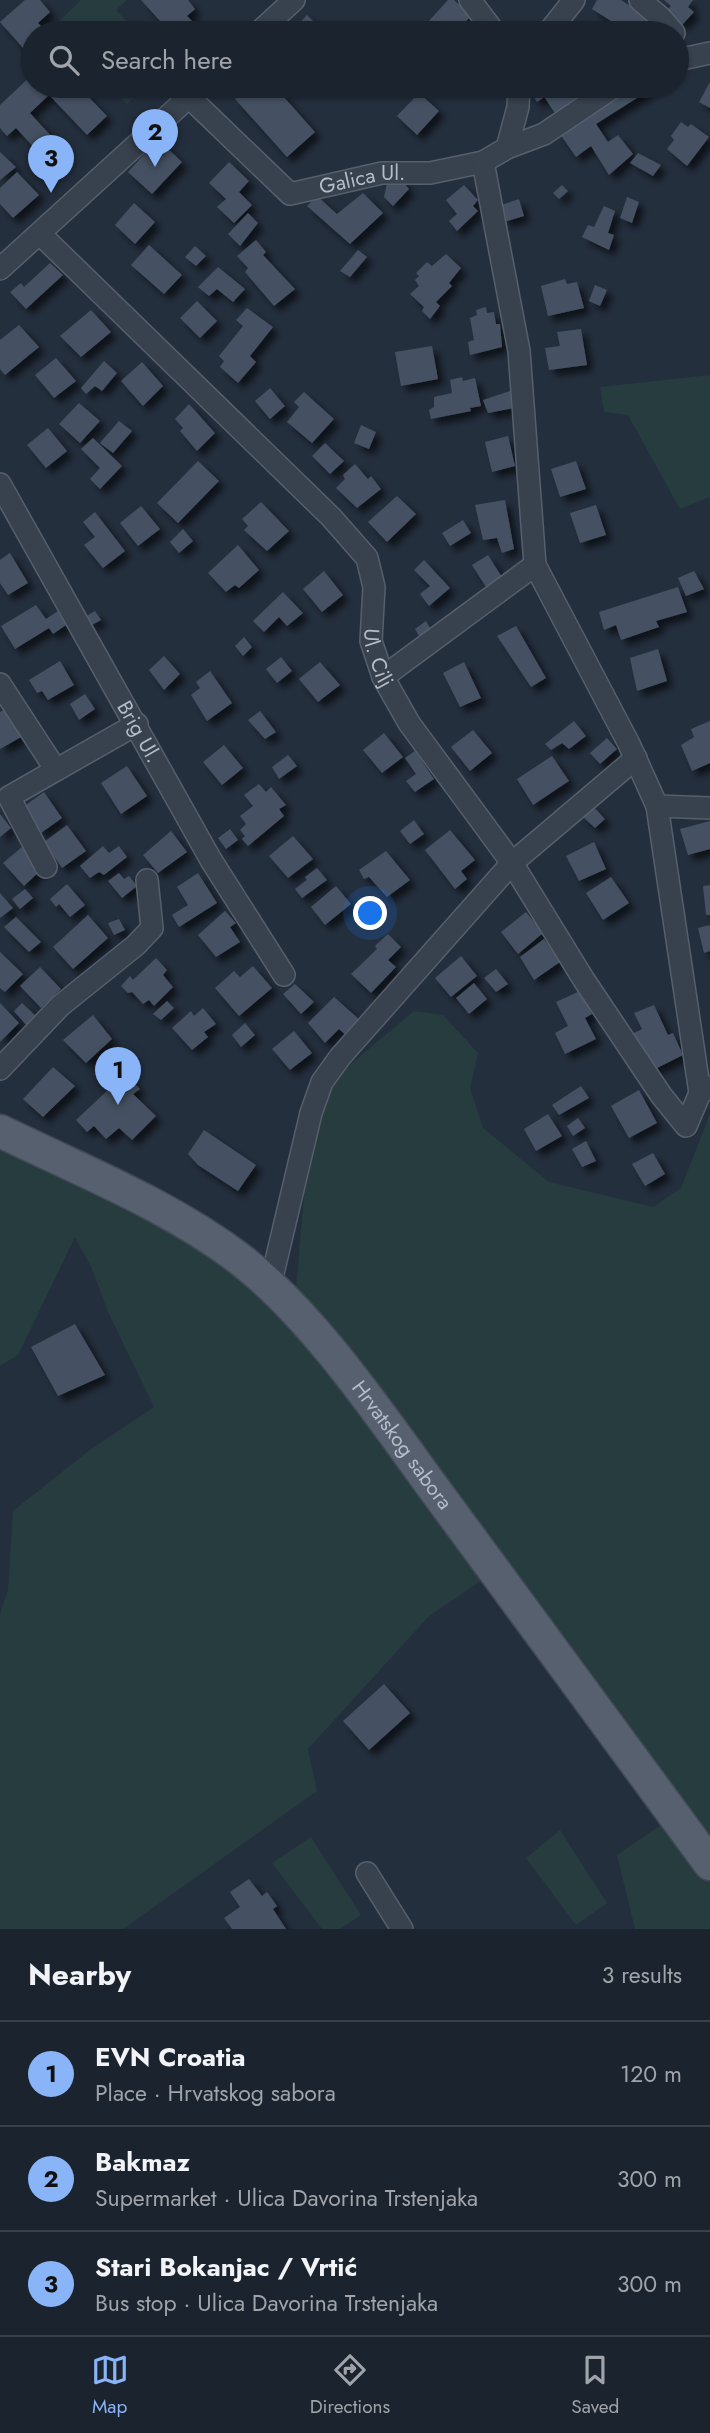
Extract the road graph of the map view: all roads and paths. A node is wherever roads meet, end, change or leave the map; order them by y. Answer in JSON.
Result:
{"nodes":[{"id":1,"x":294,"y":0,"type":"edge"},
{"id":2,"x":470,"y":0,"type":"edge"},
{"id":3,"x":575,"y":0,"type":"edge"},
{"id":4,"x":640,"y":0,"type":"edge"},
{"id":5,"x":271,"y":21,"type":"edge"},
{"id":6,"x":486,"y":21,"type":"edge"},
{"id":7,"x":558,"y":21,"type":"edge"},
{"id":8,"x":663,"y":21,"type":"edge"},
{"id":9,"x":187,"y":98,"type":"edge"},
{"id":10,"x":201,"y":98,"type":"edge"},
{"id":11,"x":518,"y":98,"type":"edge"},
{"id":12,"x":597,"y":98,"type":"edge"},
{"id":13,"x":507,"y":148,"type":"junction"},
{"id":14,"x":483,"y":162,"type":"junction"},
{"id":15,"x":40,"y":234,"type":"junction"},
{"id":16,"x":0,"y":269,"type":"edge"},
{"id":17,"x":0,"y":484,"type":"edge"},
{"id":18,"x":535,"y":565,"type":"junction"},
{"id":19,"x":383,"y":677,"type":"junction"},
{"id":20,"x":0,"y":684,"type":"edge"},
{"id":21,"x":137,"y":724,"type":"junction"},
{"id":22,"x":636,"y":758,"type":"junction"},
{"id":23,"x":56,"y":770,"type":"junction"},
{"id":24,"x":657,"y":806,"type":"junction"},
{"id":25,"x":710,"y":808,"type":"edge"},
{"id":26,"x":512,"y":863,"type":"junction"},
{"id":27,"x":46,"y":867,"type":"dead end"},
{"id":28,"x":147,"y":880,"type":"dead end"},
{"id":29,"x":284,"y":975,"type":"dead end"},
{"id":30,"x":0,"y":1069,"type":"edge"},
{"id":31,"x":705,"y":1090,"type":"edge"},
{"id":32,"x":0,"y":1131,"type":"edge"},
{"id":33,"x":270,"y":1286,"type":"junction"},
{"id":34,"x":710,"y":1864,"type":"edge"},
{"id":35,"x":367,"y":1873,"type":"dead end"},
{"id":36,"x":402,"y":1929,"type":"edge"}],
"edges":[{"from":1,"to":5,"type":"street"},
{"from":2,"to":6,"type":"street"},
{"from":3,"to":7,"type":"street"},
{"from":4,"to":8,"type":"street"},
{"from":9,"to":15,"type":"street"},
{"from":10,"to":14,"type":"street","name":"Galica Ul."},
{"from":11,"to":13,"type":"street"},
{"from":12,"to":13,"type":"street","name":"Galica Ul."},
{"from":13,"to":14,"type":"street","name":"Galica Ul."},
{"from":14,"to":18,"type":"street"},
{"from":15,"to":16,"type":"street"},
{"from":15,"to":19,"type":"street","name":"Ul. Cilj"},
{"from":17,"to":21,"type":"street","name":"Brig Ul."},
{"from":18,"to":19,"type":"street"},
{"from":18,"to":22,"type":"street"},
{"from":19,"to":26,"type":"street","name":"Ul. Cilj"},
{"from":20,"to":23,"type":"street"},
{"from":21,"to":23,"type":"street"},
{"from":21,"to":29,"type":"street","name":"Brig Ul."},
{"from":22,"to":24,"type":"street"},
{"from":22,"to":26,"type":"street"},
{"from":23,"to":27,"type":"street"},
{"from":24,"to":25,"type":"street"},
{"from":24,"to":31,"type":"street"},
{"from":26,"to":31,"type":"street","name":"Ul. Cilj"},
{"from":26,"to":33,"type":"street"},
{"from":28,"to":30,"type":"street"},
{"from":32,"to":33,"type":"main road","name":"Hrvatskog sabora"},
{"from":33,"to":34,"type":"main road","name":"Hrvatskog sabora"},
{"from":35,"to":36,"type":"street"}]}
